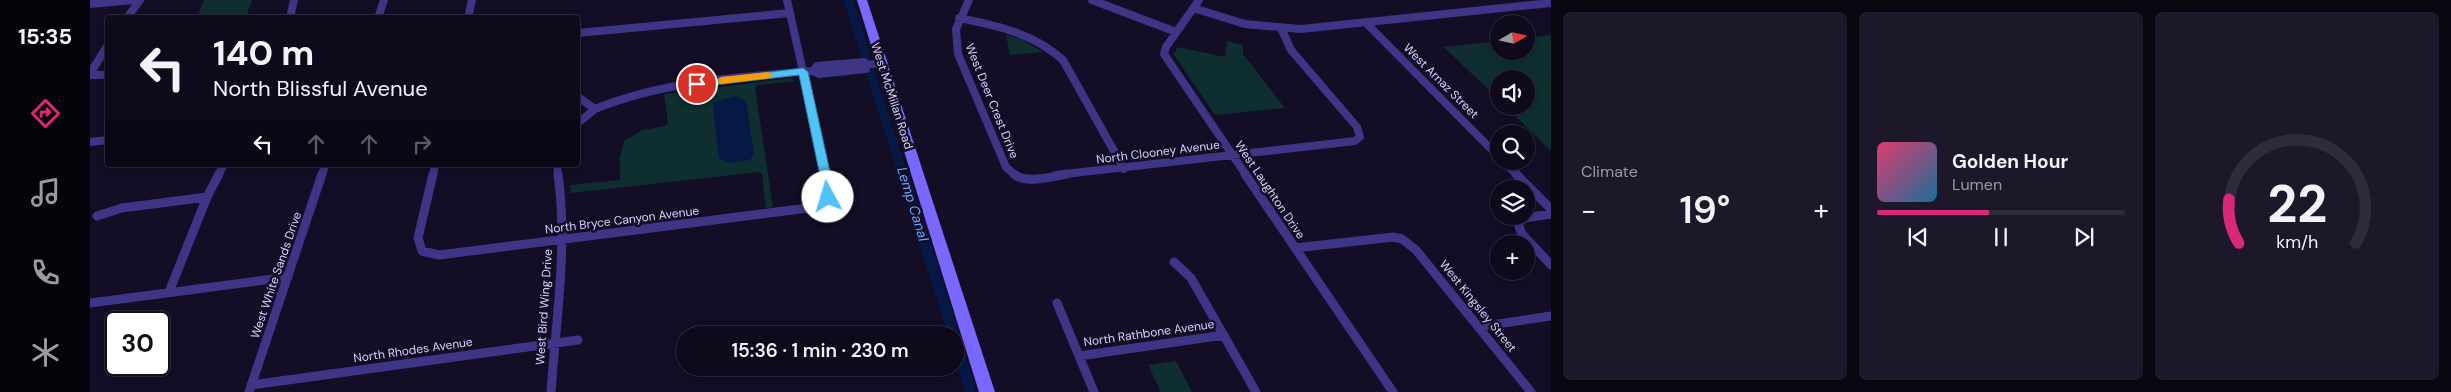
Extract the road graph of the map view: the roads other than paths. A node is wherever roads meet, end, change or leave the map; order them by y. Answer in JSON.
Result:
{"nodes":[{"id":1,"x":134,"y":0,"type":"edge"},
{"id":2,"x":140,"y":0,"type":"edge"},
{"id":3,"x":294,"y":0,"type":"edge"},
{"id":4,"x":384,"y":0,"type":"edge"},
{"id":5,"x":472,"y":0,"type":"edge"},
{"id":6,"x":788,"y":0,"type":"edge"},
{"id":7,"x":862,"y":0,"type":"edge"},
{"id":8,"x":969,"y":0,"type":"edge"},
{"id":9,"x":1092,"y":0,"type":"edge"},
{"id":10,"x":1199,"y":0,"type":"edge"},
{"id":11,"x":1551,"y":3,"type":"edge"},
{"id":12,"x":90,"y":4,"type":"edge"},
{"id":13,"x":1193,"y":8,"type":"junction"},
{"id":14,"x":790,"y":12,"type":"junction"},
{"id":15,"x":129,"y":15,"type":"edge"},
{"id":16,"x":291,"y":15,"type":"edge"},
{"id":17,"x":379,"y":15,"type":"edge"},
{"id":18,"x":469,"y":15,"type":"edge"},
{"id":19,"x":959,"y":18,"type":"junction"},
{"id":20,"x":1366,"y":23,"type":"junction"},
{"id":21,"x":1281,"y":28,"type":"junction"},
{"id":22,"x":1176,"y":32,"type":"junction"},
{"id":23,"x":580,"y":33,"type":"edge"},
{"id":24,"x":105,"y":49,"type":"edge"},
{"id":25,"x":881,"y":63,"type":"junction"},
{"id":26,"x":803,"y":72,"type":"junction"},
{"id":27,"x":105,"y":75,"type":"edge"},
{"id":28,"x":580,"y":98,"type":"edge"},
{"id":29,"x":595,"y":109,"type":"junction"},
{"id":30,"x":580,"y":121,"type":"edge"},
{"id":31,"x":105,"y":140,"type":"edge"},
{"id":32,"x":90,"y":142,"type":"edge"},
{"id":33,"x":1490,"y":148,"type":"edge"},
{"id":34,"x":1232,"y":156,"type":"junction"},
{"id":35,"x":223,"y":167,"type":"edge"},
{"id":36,"x":324,"y":167,"type":"edge"},
{"id":37,"x":435,"y":167,"type":"edge"},
{"id":38,"x":558,"y":167,"type":"edge"},
{"id":39,"x":1124,"y":169,"type":"junction"},
{"id":40,"x":1512,"y":170,"type":"edge"},
{"id":41,"x":1018,"y":178,"type":"joint"},
{"id":42,"x":207,"y":197,"type":"junction"},
{"id":43,"x":1551,"y":209,"type":"edge"},
{"id":44,"x":1551,"y":214,"type":"edge"},
{"id":45,"x":97,"y":216,"type":"dead end"},
{"id":46,"x":562,"y":240,"type":"junction"},
{"id":47,"x":1295,"y":248,"type":"junction"},
{"id":48,"x":1174,"y":262,"type":"dead end"},
{"id":49,"x":1551,"y":266,"type":"edge"},
{"id":50,"x":288,"y":277,"type":"junction"},
{"id":51,"x":169,"y":292,"type":"junction"},
{"id":52,"x":90,"y":303,"type":"edge"},
{"id":53,"x":1057,"y":303,"type":"dead end"},
{"id":54,"x":1551,"y":316,"type":"edge"},
{"id":55,"x":1478,"y":326,"type":"junction"},
{"id":56,"x":1224,"y":335,"type":"junction"},
{"id":57,"x":578,"y":340,"type":"dead end"},
{"id":58,"x":554,"y":343,"type":"junction"},
{"id":59,"x":1079,"y":356,"type":"junction"},
{"id":60,"x":250,"y":388,"type":"edge"},
{"id":61,"x":551,"y":392,"type":"edge"},
{"id":62,"x":987,"y":392,"type":"edge"},
{"id":63,"x":1094,"y":392,"type":"edge"},
{"id":64,"x":1256,"y":392,"type":"edge"},
{"id":65,"x":1393,"y":392,"type":"edge"},
{"id":66,"x":1531,"y":392,"type":"edge"}],
"edges":[{"from":1,"to":12,"type":"street"},
{"from":2,"to":15,"type":"street"},
{"from":3,"to":16,"type":"street"},
{"from":4,"to":17,"type":"street"},
{"from":5,"to":18,"type":"street"},
{"from":6,"to":14,"type":"street"},
{"from":7,"to":25,"type":"main road","name":"West McMillan Road"},
{"from":8,"to":19,"type":"street","name":"West Deer Crest Drive"},
{"from":9,"to":22,"type":"street"},
{"from":10,"to":13,"type":"street","name":"West Laughton Drive"},
{"from":11,"to":20,"type":"street"},
{"from":13,"to":21,"type":"street"},
{"from":13,"to":22,"type":"street","name":"West Laughton Drive"},
{"from":14,"to":23,"type":"street"},
{"from":14,"to":26,"type":"street"},
{"from":19,"to":39,"type":"street"},
{"from":19,"to":41,"type":"street","name":"West Deer Crest Drive"},
{"from":20,"to":21,"type":"street"},
{"from":20,"to":33,"type":"street","name":"West Arnaz Street"},
{"from":21,"to":34,"type":"street","name":"North Clooney Avenue"},
{"from":22,"to":34,"type":"street","name":"West Laughton Drive"},
{"from":24,"to":27,"type":"street"},
{"from":25,"to":26,"type":"street"},
{"from":25,"to":62,"type":"main road","name":"West McMillan Road"},
{"from":26,"to":29,"type":"street"},
{"from":26,"to":46,"type":"street","name":"North Bryce Canyon Avenue"},
{"from":28,"to":29,"type":"street"},
{"from":29,"to":30,"type":"street"},
{"from":31,"to":32,"type":"street"},
{"from":34,"to":39,"type":"street","name":"North Clooney Avenue"},
{"from":34,"to":47,"type":"street","name":"West Laughton Drive"},
{"from":35,"to":42,"type":"street"},
{"from":36,"to":50,"type":"street","name":"West White Sands Drive"},
{"from":37,"to":46,"type":"street","name":"North Bryce Canyon Avenue"},
{"from":38,"to":46,"type":"street","name":"West Bird Wing Drive"},
{"from":39,"to":41,"type":"street","name":"North Clooney Avenue"},
{"from":40,"to":43,"type":"street"},
{"from":42,"to":45,"type":"street"},
{"from":42,"to":51,"type":"street"},
{"from":44,"to":49,"type":"street"},
{"from":46,"to":58,"type":"street","name":"West Bird Wing Drive"},
{"from":47,"to":55,"type":"street","name":"West Kingsley Street"},
{"from":47,"to":65,"type":"street","name":"West Laughton Drive"},
{"from":48,"to":56,"type":"street"},
{"from":50,"to":51,"type":"street"},
{"from":50,"to":60,"type":"street","name":"West White Sands Drive"},
{"from":51,"to":52,"type":"street"},
{"from":53,"to":59,"type":"street"},
{"from":54,"to":55,"type":"street"},
{"from":55,"to":66,"type":"street","name":"West Kingsley Street"},
{"from":56,"to":59,"type":"street","name":"North Rathbone Avenue"},
{"from":56,"to":64,"type":"street"},
{"from":57,"to":58,"type":"street","name":"North Rhodes Avenue"},
{"from":58,"to":60,"type":"street","name":"North Rhodes Avenue"},
{"from":58,"to":61,"type":"street","name":"West Bird Wing Drive"},
{"from":59,"to":63,"type":"street"}]}
